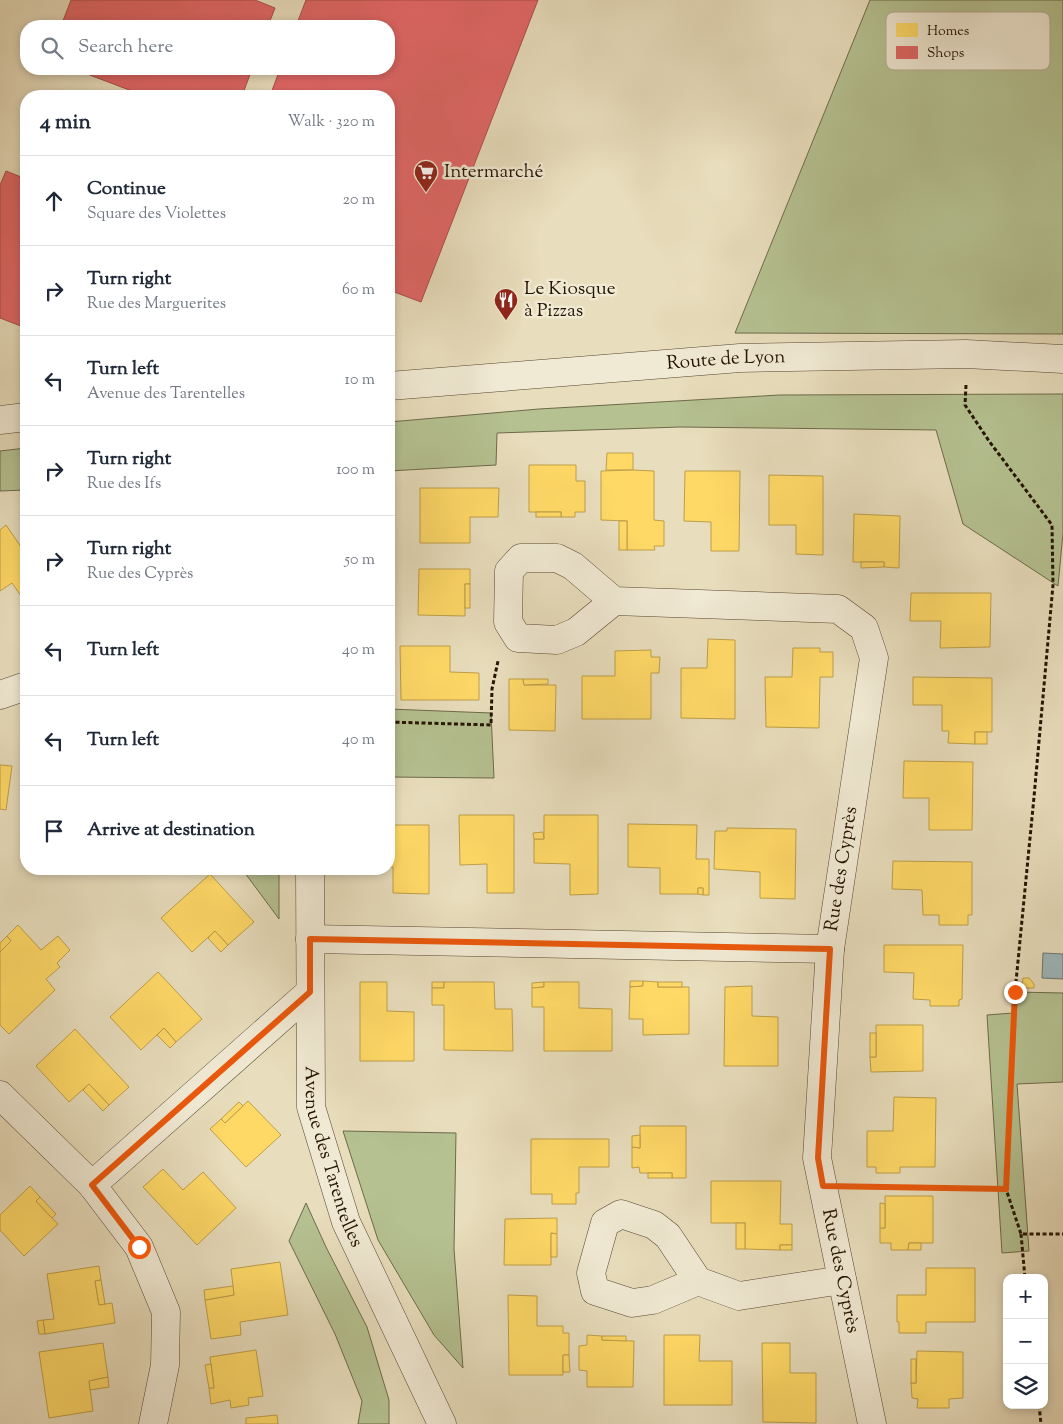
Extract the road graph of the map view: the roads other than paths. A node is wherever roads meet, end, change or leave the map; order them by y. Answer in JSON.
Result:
{"nodes":[{"id":1,"x":1063,"y":359,"type":"edge"},
{"id":2,"x":395,"y":386,"type":"edge"},
{"id":3,"x":20,"y":418,"type":"edge"},
{"id":4,"x":0,"y":420,"type":"edge"},
{"id":5,"x":614,"y":601,"type":"junction"},
{"id":6,"x":20,"y":688,"type":"edge"},
{"id":7,"x":0,"y":696,"type":"edge"},
{"id":8,"x":310,"y":875,"type":"edge"},
{"id":9,"x":310,"y":939,"type":"junction"},
{"id":10,"x":830,"y":949,"type":"junction"},
{"id":11,"x":310,"y":992,"type":"junction"},
{"id":12,"x":0,"y":1095,"type":"edge"},
{"id":13,"x":92,"y":1185,"type":"junction"},
{"id":14,"x":842,"y":1280,"type":"junction"},
{"id":15,"x":698,"y":1282,"type":"dead end"},
{"id":16,"x":153,"y":1424,"type":"edge"},
{"id":17,"x":442,"y":1424,"type":"edge"},
{"id":18,"x":872,"y":1424,"type":"edge"}],
"edges":[{"from":1,"to":2,"type":"street","name":"Route de Lyon"},
{"from":3,"to":4,"type":"street"},
{"from":5,"to":5,"type":"street"},
{"from":5,"to":10,"type":"street","name":"Rue des Cyprès"},
{"from":6,"to":7,"type":"street"},
{"from":8,"to":9,"type":"street","name":"Avenue des Tarentelles"},
{"from":9,"to":10,"type":"street"},
{"from":9,"to":11,"type":"street","name":"Avenue des Tarentelles"},
{"from":10,"to":14,"type":"street","name":"Rue des Cyprès"},
{"from":11,"to":13,"type":"street"},
{"from":11,"to":17,"type":"street","name":"Avenue des Tarentelles"},
{"from":12,"to":13,"type":"street"},
{"from":13,"to":16,"type":"street"},
{"from":14,"to":15,"type":"street"},
{"from":14,"to":18,"type":"street","name":"Rue des Cyprès"}]}
